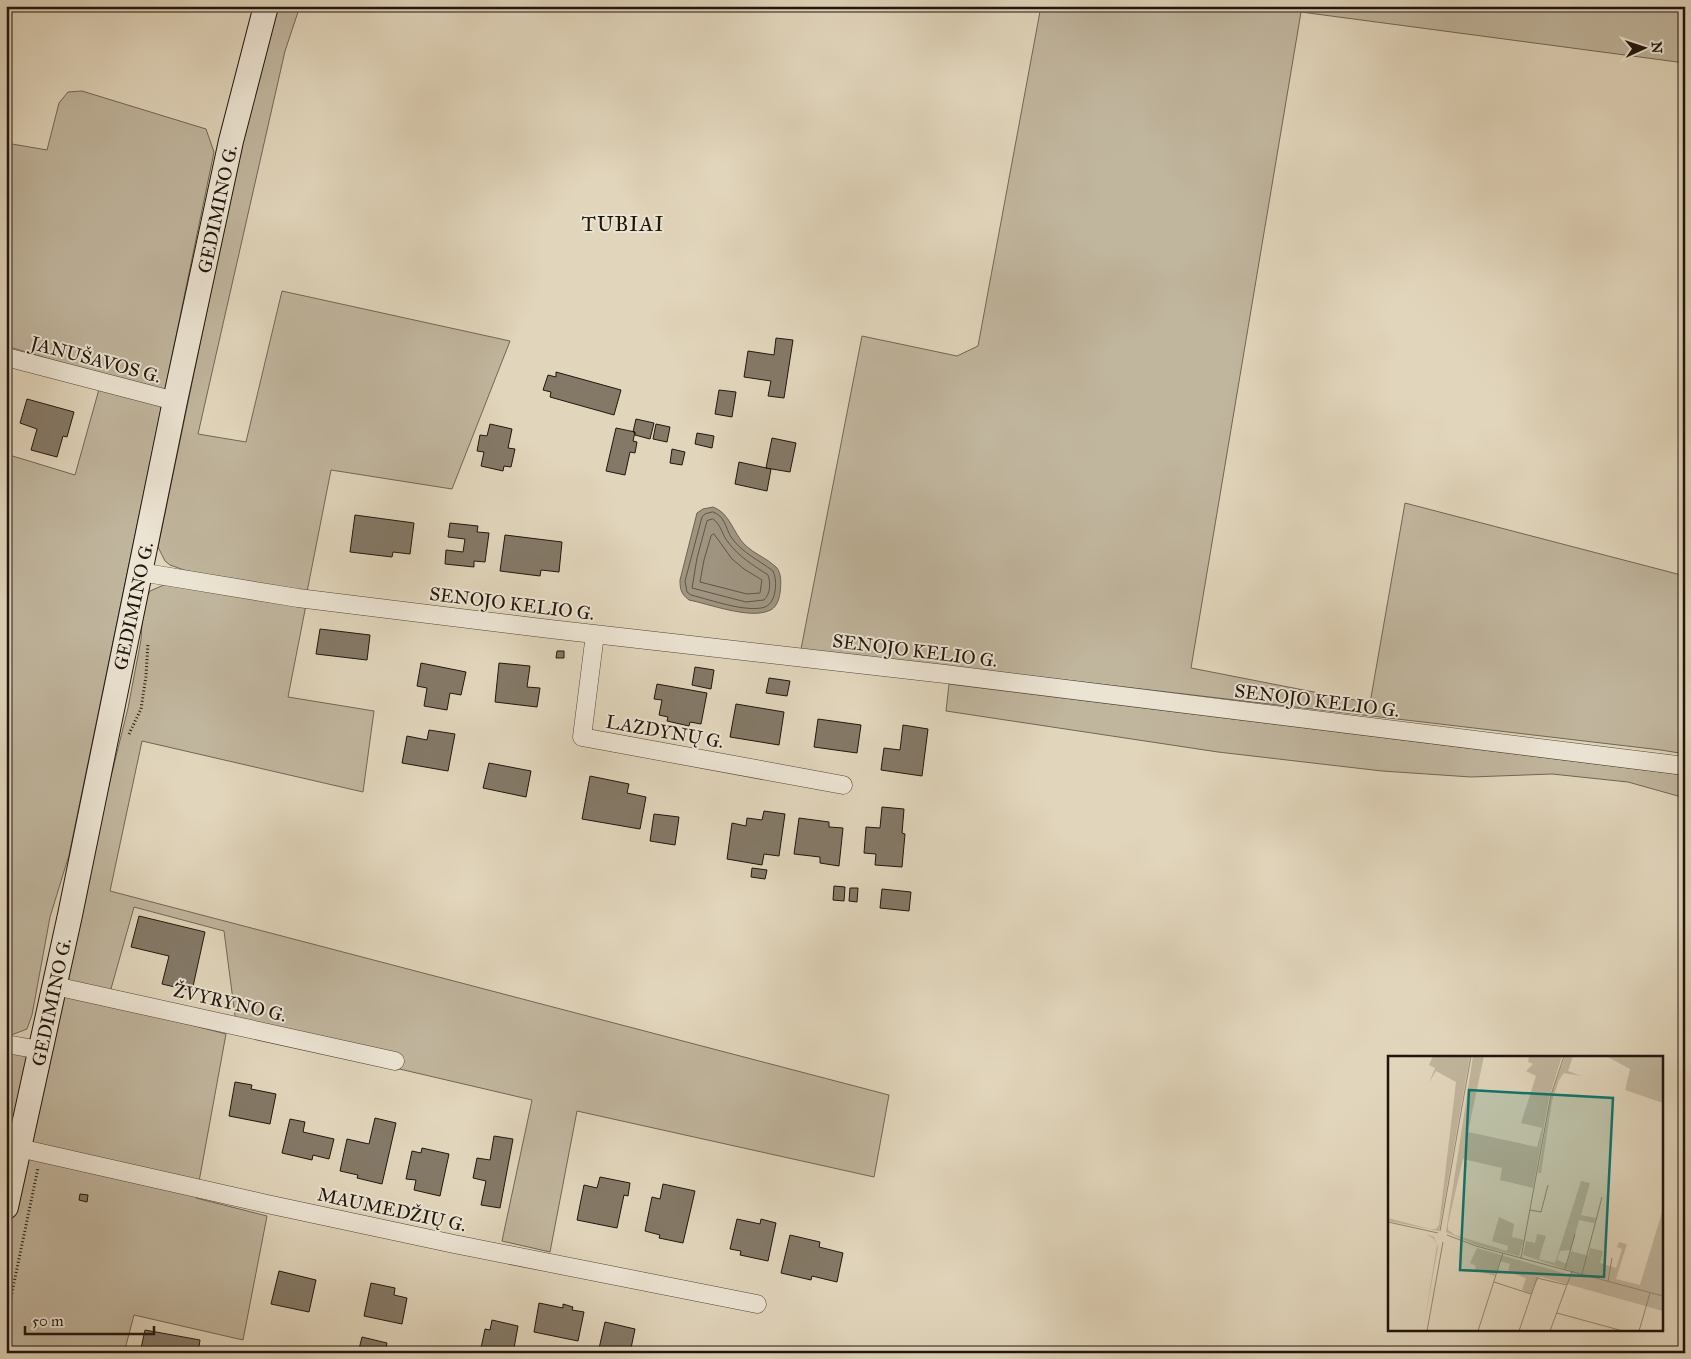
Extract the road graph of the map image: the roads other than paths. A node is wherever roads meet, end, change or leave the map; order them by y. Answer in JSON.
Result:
{"nodes":[{"id":1,"x":266,"y":6,"type":"edge"},
{"id":2,"x":6,"y":357,"type":"edge"},
{"id":3,"x":175,"y":401,"type":"junction"},
{"id":4,"x":140,"y":572,"type":"junction"},
{"id":5,"x":595,"y":634,"type":"junction"},
{"id":6,"x":1685,"y":766,"type":"edge"},
{"id":7,"x":843,"y":785,"type":"dead end"},
{"id":8,"x":55,"y":986,"type":"junction"},
{"id":9,"x":6,"y":1044,"type":"edge"},
{"id":10,"x":40,"y":1050,"type":"junction"},
{"id":11,"x":395,"y":1061,"type":"dead end"},
{"id":12,"x":19,"y":1148,"type":"junction"},
{"id":13,"x":6,"y":1207,"type":"edge"},
{"id":14,"x":757,"y":1304,"type":"dead end"}],
"edges":[{"from":1,"to":3,"type":"main road","name":"GEDIMINO G."},
{"from":2,"to":3,"type":"street","name":"JANUŠAVOS G."},
{"from":3,"to":4,"type":"main road","name":"GEDIMINO G."},
{"from":4,"to":5,"type":"street","name":"SENOJO KELIO G."},
{"from":4,"to":8,"type":"main road","name":"GEDIMINO G."},
{"from":5,"to":6,"type":"street","name":"SENOJO KELIO G."},
{"from":5,"to":7,"type":"street","name":"LAZDYNŲ G."},
{"from":8,"to":10,"type":"main road","name":"GEDIMINO G."},
{"from":8,"to":11,"type":"street","name":"ŽVYRYNO G."},
{"from":9,"to":10,"type":"street"},
{"from":10,"to":12,"type":"main road","name":"GEDIMINO G."},
{"from":12,"to":13,"type":"main road","name":"GEDIMINO G."},
{"from":12,"to":14,"type":"street","name":"MAUMEDŽIŲ G."}]}
